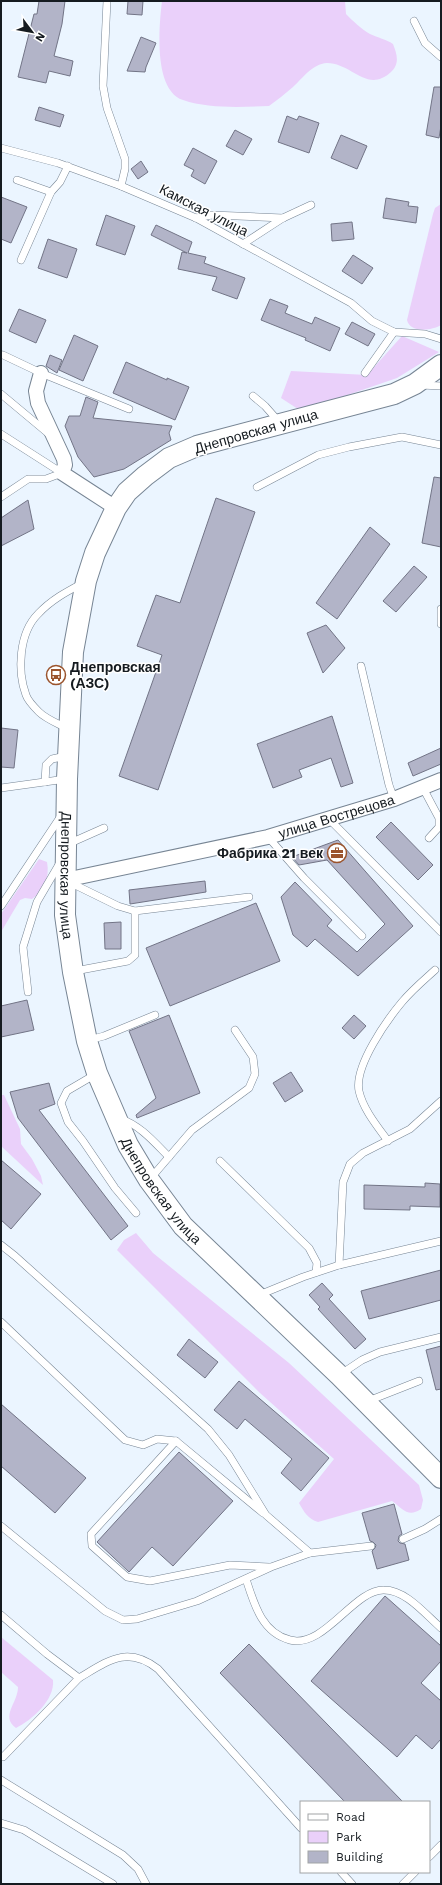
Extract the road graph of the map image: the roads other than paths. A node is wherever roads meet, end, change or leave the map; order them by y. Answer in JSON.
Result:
{"nodes":[{"id":1,"x":108,"y":1,"type":"edge"},
{"id":2,"x":414,"y":20,"type":"dead end"},
{"id":3,"x":441,"y":58,"type":"edge"},
{"id":4,"x":1,"y":148,"type":"edge"},
{"id":5,"x":68,"y":166,"type":"junction"},
{"id":6,"x":17,"y":180,"type":"dead end"},
{"id":7,"x":122,"y":186,"type":"junction"},
{"id":8,"x":51,"y":192,"type":"junction"},
{"id":9,"x":311,"y":205,"type":"dead end"},
{"id":10,"x":196,"y":218,"type":"junction"},
{"id":11,"x":283,"y":218,"type":"junction"},
{"id":12,"x":244,"y":244,"type":"junction"},
{"id":13,"x":21,"y":260,"type":"dead end"},
{"id":14,"x":394,"y":332,"type":"junction"},
{"id":15,"x":441,"y":339,"type":"edge"},
{"id":16,"x":3,"y":355,"type":"dead end"},
{"id":17,"x":441,"y":365,"type":"edge"},
{"id":18,"x":41,"y":373,"type":"junction"},
{"id":19,"x":365,"y":373,"type":"dead end"},
{"id":20,"x":415,"y":384,"type":"junction"},
{"id":21,"x":441,"y":386,"type":"edge"},
{"id":22,"x":1,"y":394,"type":"edge"},
{"id":23,"x":253,"y":396,"type":"dead end"},
{"id":24,"x":129,"y":409,"type":"dead end"},
{"id":25,"x":280,"y":423,"type":"junction"},
{"id":26,"x":1,"y":434,"type":"edge"},
{"id":27,"x":56,"y":439,"type":"junction"},
{"id":28,"x":441,"y":445,"type":"edge"},
{"id":29,"x":62,"y":473,"type":"junction"},
{"id":30,"x":257,"y":487,"type":"dead end"},
{"id":31,"x":1,"y":497,"type":"edge"},
{"id":32,"x":116,"y":508,"type":"junction"},
{"id":33,"x":86,"y":581,"type":"junction"},
{"id":34,"x":441,"y":609,"type":"edge"},
{"id":35,"x":441,"y":624,"type":"edge"},
{"id":36,"x":361,"y":666,"type":"dead end"},
{"id":37,"x":69,"y":730,"type":"junction"},
{"id":38,"x":68,"y":756,"type":"junction"},
{"id":39,"x":67,"y":779,"type":"junction"},
{"id":40,"x":441,"y":780,"type":"edge"},
{"id":41,"x":45,"y":782,"type":"junction"},
{"id":42,"x":1,"y":788,"type":"edge"},
{"id":43,"x":423,"y":788,"type":"junction"},
{"id":44,"x":394,"y":799,"type":"junction"},
{"id":45,"x":66,"y":809,"type":"junction"},
{"id":46,"x":328,"y":818,"type":"junction"},
{"id":47,"x":104,"y":828,"type":"dead end"},
{"id":48,"x":268,"y":837,"type":"junction"},
{"id":49,"x":429,"y":838,"type":"dead end"},
{"id":50,"x":66,"y":848,"type":"junction"},
{"id":51,"x":65,"y":880,"type":"junction"},
{"id":52,"x":249,"y":897,"type":"dead end"},
{"id":53,"x":1,"y":906,"type":"edge"},
{"id":54,"x":135,"y":911,"type":"junction"},
{"id":55,"x":441,"y":932,"type":"edge"},
{"id":56,"x":362,"y":936,"type":"dead end"},
{"id":57,"x":435,"y":970,"type":"dead end"},
{"id":58,"x":73,"y":972,"type":"junction"},
{"id":59,"x":28,"y":992,"type":"dead end"},
{"id":60,"x":156,"y":1015,"type":"dead end"},
{"id":61,"x":235,"y":1030,"type":"dead end"},
{"id":62,"x":87,"y":1041,"type":"junction"},
{"id":63,"x":98,"y":1073,"type":"junction"},
{"id":64,"x":441,"y":1101,"type":"edge"},
{"id":65,"x":116,"y":1117,"type":"junction"},
{"id":66,"x":388,"y":1141,"type":"junction"},
{"id":67,"x":169,"y":1157,"type":"junction"},
{"id":68,"x":220,"y":1161,"type":"dead end"},
{"id":69,"x":149,"y":1180,"type":"junction"},
{"id":70,"x":136,"y":1213,"type":"dead end"},
{"id":71,"x":441,"y":1241,"type":"edge"},
{"id":72,"x":1,"y":1245,"type":"edge"},
{"id":73,"x":339,"y":1265,"type":"junction"},
{"id":74,"x":316,"y":1272,"type":"junction"},
{"id":75,"x":256,"y":1296,"type":"junction"},
{"id":76,"x":1,"y":1322,"type":"edge"},
{"id":77,"x":441,"y":1337,"type":"edge"},
{"id":78,"x":339,"y":1375,"type":"junction"},
{"id":79,"x":418,"y":1381,"type":"dead end"},
{"id":80,"x":366,"y":1402,"type":"junction"},
{"id":81,"x":176,"y":1441,"type":"junction"},
{"id":82,"x":441,"y":1478,"type":"edge"},
{"id":83,"x":266,"y":1515,"type":"junction"},
{"id":84,"x":441,"y":1519,"type":"edge"},
{"id":85,"x":1,"y":1526,"type":"edge"},
{"id":86,"x":403,"y":1539,"type":"dead end"},
{"id":87,"x":371,"y":1546,"type":"dead end"},
{"id":88,"x":310,"y":1553,"type":"junction"},
{"id":89,"x":271,"y":1567,"type":"junction"},
{"id":90,"x":246,"y":1579,"type":"junction"},
{"id":91,"x":1,"y":1615,"type":"edge"},
{"id":92,"x":441,"y":1628,"type":"edge"},
{"id":93,"x":79,"y":1678,"type":"junction"},
{"id":94,"x":2,"y":1757,"type":"edge"},
{"id":95,"x":1,"y":1780,"type":"edge"},
{"id":96,"x":1,"y":1823,"type":"edge"},
{"id":97,"x":300,"y":1827,"type":"edge"},
{"id":98,"x":441,"y":1845,"type":"edge"},
{"id":99,"x":430,"y":1856,"type":"edge"},
{"id":100,"x":342,"y":1873,"type":"edge"},
{"id":101,"x":413,"y":1873,"type":"edge"},
{"id":102,"x":113,"y":1884,"type":"edge"},
{"id":103,"x":146,"y":1884,"type":"edge"},
{"id":104,"x":352,"y":1884,"type":"edge"},
{"id":105,"x":403,"y":1884,"type":"edge"}],
"edges":[{"from":1,"to":7,"type":"lane"},
{"from":2,"to":3,"type":"lane"},
{"from":4,"to":5,"type":"lane","name":"Камская улица"},
{"from":5,"to":7,"type":"lane","name":"Камская улица"},
{"from":5,"to":8,"type":"lane"},
{"from":6,"to":8,"type":"lane"},
{"from":7,"to":10,"type":"lane","name":"Камская улица"},
{"from":8,"to":13,"type":"lane"},
{"from":9,"to":11,"type":"lane"},
{"from":10,"to":11,"type":"lane"},
{"from":10,"to":12,"type":"lane","name":"Камская улица"},
{"from":11,"to":12,"type":"lane"},
{"from":12,"to":14,"type":"lane","name":"Камская улица"},
{"from":14,"to":15,"type":"lane","name":"Камская улица"},
{"from":14,"to":19,"type":"lane"},
{"from":16,"to":18,"type":"lane"},
{"from":17,"to":20,"type":"main road","name":"Днепровская улица"},
{"from":18,"to":24,"type":"lane"},
{"from":18,"to":27,"type":"street"},
{"from":20,"to":21,"type":"lane"},
{"from":20,"to":25,"type":"main road","name":"Днепровская улица"},
{"from":22,"to":27,"type":"lane"},
{"from":23,"to":25,"type":"lane"},
{"from":25,"to":32,"type":"main road","name":"Днепровская улица"},
{"from":26,"to":29,"type":"lane"},
{"from":27,"to":29,"type":"street"},
{"from":28,"to":30,"type":"lane"},
{"from":29,"to":31,"type":"lane"},
{"from":29,"to":32,"type":"street"},
{"from":32,"to":33,"type":"main road","name":"Днепровская улица"},
{"from":33,"to":37,"type":"main road","name":"Днепровская улица"},
{"from":33,"to":37,"type":"lane"},
{"from":34,"to":35,"type":"lane"},
{"from":36,"to":44,"type":"lane"},
{"from":37,"to":38,"type":"main road","name":"Днепровская улица"},
{"from":38,"to":39,"type":"main road","name":"Днепровская улица"},
{"from":38,"to":41,"type":"lane"},
{"from":39,"to":41,"type":"lane"},
{"from":39,"to":45,"type":"main road","name":"Днепровская улица"},
{"from":40,"to":43,"type":"street","name":"улица Вострецова"},
{"from":41,"to":42,"type":"lane"},
{"from":43,"to":44,"type":"street","name":"улица Вострецова"},
{"from":43,"to":49,"type":"lane"},
{"from":44,"to":46,"type":"street","name":"улица Вострецова"},
{"from":45,"to":50,"type":"main road","name":"Днепровская улица"},
{"from":45,"to":53,"type":"lane"},
{"from":46,"to":48,"type":"street","name":"улица Вострецова"},
{"from":46,"to":55,"type":"lane"},
{"from":47,"to":50,"type":"lane"},
{"from":48,"to":51,"type":"street","name":"улица Вострецова"},
{"from":48,"to":56,"type":"lane"},
{"from":50,"to":51,"type":"main road","name":"Днепровская улица"},
{"from":50,"to":59,"type":"lane"},
{"from":51,"to":54,"type":"lane"},
{"from":51,"to":58,"type":"main road","name":"Днепровская улица"},
{"from":52,"to":54,"type":"lane"},
{"from":54,"to":58,"type":"lane"},
{"from":57,"to":66,"type":"lane"},
{"from":58,"to":62,"type":"main road","name":"Днепровская улица"},
{"from":60,"to":62,"type":"lane"},
{"from":61,"to":67,"type":"lane"},
{"from":62,"to":63,"type":"main road","name":"Днепровская улица"},
{"from":63,"to":65,"type":"main road","name":"Днепровская улица"},
{"from":63,"to":70,"type":"lane"},
{"from":64,"to":66,"type":"lane"},
{"from":65,"to":67,"type":"lane"},
{"from":65,"to":69,"type":"main road","name":"Днепровская улица"},
{"from":66,"to":73,"type":"lane"},
{"from":67,"to":69,"type":"lane"},
{"from":68,"to":74,"type":"lane"},
{"from":69,"to":75,"type":"main road","name":"Днепровская улица"},
{"from":71,"to":73,"type":"lane"},
{"from":72,"to":83,"type":"lane"},
{"from":73,"to":74,"type":"lane"},
{"from":74,"to":75,"type":"lane"},
{"from":75,"to":78,"type":"main road","name":"Днепровская улица"},
{"from":76,"to":81,"type":"lane"},
{"from":77,"to":78,"type":"lane"},
{"from":78,"to":80,"type":"main road","name":"Днепровская улица"},
{"from":79,"to":80,"type":"lane"},
{"from":80,"to":82,"type":"main road","name":"Днепровская улица"},
{"from":81,"to":83,"type":"lane"},
{"from":81,"to":89,"type":"lane"},
{"from":83,"to":88,"type":"lane"},
{"from":84,"to":86,"type":"lane"},
{"from":85,"to":90,"type":"lane"},
{"from":87,"to":88,"type":"lane"},
{"from":88,"to":89,"type":"lane"},
{"from":89,"to":90,"type":"lane"},
{"from":90,"to":92,"type":"lane"},
{"from":91,"to":93,"type":"lane"},
{"from":93,"to":94,"type":"lane"},
{"from":93,"to":97,"type":"lane"},
{"from":95,"to":103,"type":"lane"},
{"from":96,"to":102,"type":"lane"},
{"from":98,"to":99,"type":"lane"},
{"from":100,"to":104,"type":"lane"},
{"from":101,"to":105,"type":"lane"}]}
